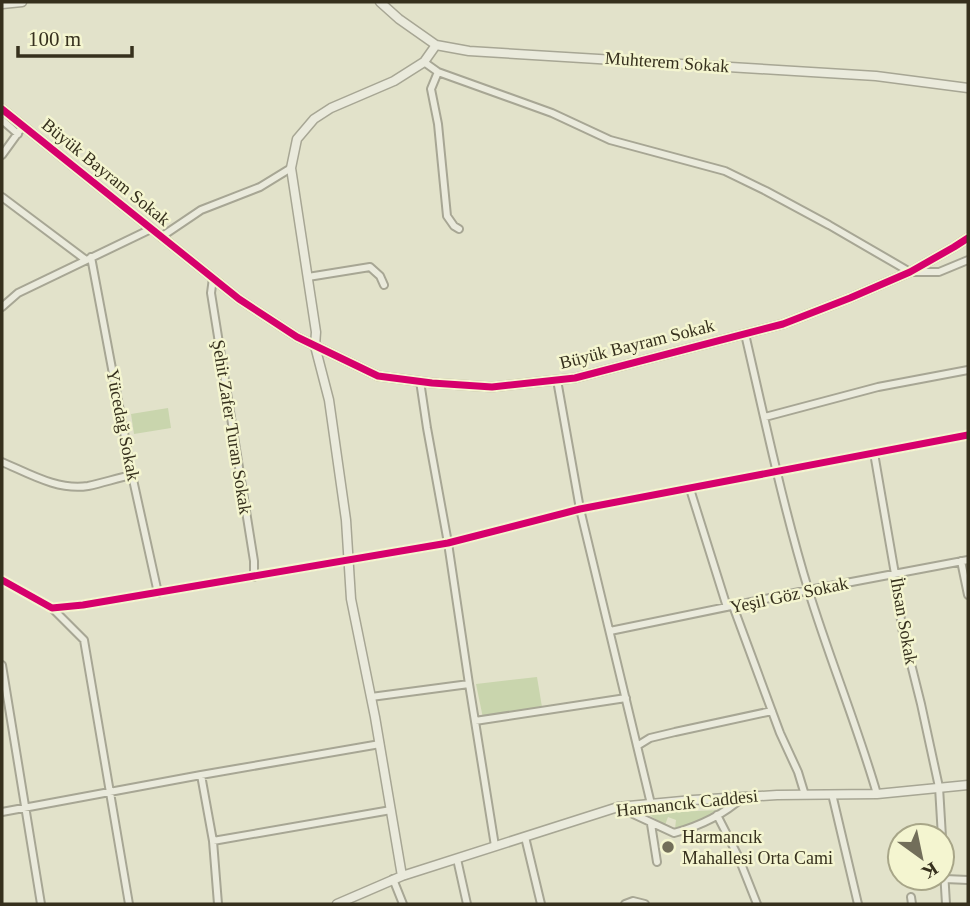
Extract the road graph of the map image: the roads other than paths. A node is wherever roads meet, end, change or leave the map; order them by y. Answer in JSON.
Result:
{"nodes":[{"id":1,"x":22,"y":2,"type":"edge"},
{"id":2,"x":380,"y":2,"type":"edge"},
{"id":3,"x":2,"y":4,"type":"edge"},
{"id":4,"x":436,"y":45,"type":"junction"},
{"id":5,"x":424,"y":62,"type":"junction"},
{"id":6,"x":438,"y":72,"type":"junction"},
{"id":7,"x":968,"y":88,"type":"edge"},
{"id":8,"x":2,"y":109,"type":"edge"},
{"id":9,"x":2,"y":120,"type":"edge"},
{"id":10,"x":20,"y":130,"type":"junction"},
{"id":11,"x":2,"y":155,"type":"edge"},
{"id":12,"x":291,"y":168,"type":"junction"},
{"id":13,"x":2,"y":197,"type":"edge"},
{"id":14,"x":151,"y":229,"type":"junction"},
{"id":15,"x":459,"y":229,"type":"dead end"},
{"id":16,"x":161,"y":237,"type":"junction"},
{"id":17,"x":968,"y":237,"type":"edge"},
{"id":18,"x":89,"y":259,"type":"junction"},
{"id":19,"x":968,"y":260,"type":"edge"},
{"id":20,"x":910,"y":272,"type":"junction"},
{"id":21,"x":308,"y":277,"type":"junction"},
{"id":22,"x":213,"y":278,"type":"junction"},
{"id":23,"x":384,"y":285,"type":"dead end"},
{"id":24,"x":2,"y":307,"type":"edge"},
{"id":25,"x":745,"y":334,"type":"junction"},
{"id":26,"x":315,"y":346,"type":"junction"},
{"id":27,"x":968,"y":370,"type":"edge"},
{"id":28,"x":557,"y":380,"type":"junction"},
{"id":29,"x":420,"y":381,"type":"junction"},
{"id":30,"x":765,"y":417,"type":"junction"},
{"id":31,"x":968,"y":435,"type":"edge"},
{"id":32,"x":874,"y":453,"type":"junction"},
{"id":33,"x":2,"y":462,"type":"edge"},
{"id":34,"x":778,"y":473,"type":"junction"},
{"id":35,"x":132,"y":475,"type":"junction"},
{"id":36,"x":690,"y":489,"type":"junction"},
{"id":37,"x":580,"y":509,"type":"junction"},
{"id":38,"x":448,"y":542,"type":"junction"},
{"id":39,"x":347,"y":560,"type":"junction"},
{"id":40,"x":965,"y":560,"type":"edge"},
{"id":41,"x":895,"y":574,"type":"junction"},
{"id":42,"x":254,"y":577,"type":"junction"},
{"id":43,"x":2,"y":580,"type":"edge"},
{"id":44,"x":808,"y":590,"type":"junction"},
{"id":45,"x":158,"y":593,"type":"junction"},
{"id":46,"x":968,"y":595,"type":"edge"},
{"id":47,"x":730,"y":607,"type":"junction"},
{"id":48,"x":52,"y":608,"type":"junction"},
{"id":49,"x":610,"y":631,"type":"junction"},
{"id":50,"x":2,"y":665,"type":"edge"},
{"id":51,"x":469,"y":684,"type":"junction"},
{"id":52,"x":371,"y":697,"type":"junction"},
{"id":53,"x":625,"y":698,"type":"junction"},
{"id":54,"x":772,"y":711,"type":"junction"},
{"id":55,"x":475,"y":721,"type":"junction"},
{"id":56,"x":380,"y":744,"type":"junction"},
{"id":57,"x":637,"y":746,"type":"junction"},
{"id":58,"x":201,"y":775,"type":"junction"},
{"id":59,"x":968,"y":785,"type":"edge"},
{"id":60,"x":939,"y":787,"type":"junction"},
{"id":61,"x":109,"y":791,"type":"junction"},
{"id":62,"x":805,"y":794,"type":"junction"},
{"id":63,"x":832,"y":794,"type":"junction"},
{"id":64,"x":877,"y":794,"type":"junction"},
{"id":65,"x":743,"y":797,"type":"junction"},
{"id":66,"x":651,"y":804,"type":"junction"},
{"id":67,"x":25,"y":807,"type":"junction"},
{"id":68,"x":618,"y":807,"type":"junction"},
{"id":69,"x":391,"y":810,"type":"junction"},
{"id":70,"x":2,"y":812,"type":"edge"},
{"id":71,"x":718,"y":815,"type":"junction"},
{"id":72,"x":941,"y":822,"type":"edge"},
{"id":73,"x":651,"y":824,"type":"junction"},
{"id":74,"x":525,"y":837,"type":"junction"},
{"id":75,"x":213,"y":841,"type":"junction"},
{"id":76,"x":495,"y":846,"type":"junction"},
{"id":77,"x":457,"y":859,"type":"junction"},
{"id":78,"x":657,"y":862,"type":"dead end"},
{"id":79,"x":397,"y":877,"type":"junction"},
{"id":80,"x":41,"y":904,"type":"edge"},
{"id":81,"x":129,"y":904,"type":"edge"},
{"id":82,"x":218,"y":904,"type":"edge"},
{"id":83,"x":337,"y":904,"type":"edge"},
{"id":84,"x":403,"y":904,"type":"edge"},
{"id":85,"x":467,"y":904,"type":"edge"},
{"id":86,"x":541,"y":904,"type":"edge"},
{"id":87,"x":625,"y":904,"type":"edge"},
{"id":88,"x":645,"y":904,"type":"edge"},
{"id":89,"x":757,"y":904,"type":"edge"},
{"id":90,"x":858,"y":904,"type":"edge"}],
"edges":[{"from":1,"to":3,"type":"street"},
{"from":2,"to":4,"type":"street","name":"Muhterem Sokak"},
{"from":4,"to":5,"type":"street"},
{"from":4,"to":7,"type":"street","name":"Muhterem Sokak"},
{"from":5,"to":6,"type":"street"},
{"from":5,"to":12,"type":"street"},
{"from":6,"to":15,"type":"street"},
{"from":6,"to":20,"type":"street"},
{"from":8,"to":10,"type":"street","name":"Büyük Bayram Sokak"},
{"from":9,"to":10,"type":"street"},
{"from":10,"to":11,"type":"street"},
{"from":10,"to":14,"type":"street","name":"Büyük Bayram Sokak"},
{"from":12,"to":16,"type":"street"},
{"from":12,"to":21,"type":"street"},
{"from":13,"to":18,"type":"street"},
{"from":14,"to":16,"type":"street","name":"Büyük Bayram Sokak"},
{"from":14,"to":18,"type":"street"},
{"from":16,"to":22,"type":"street","name":"Büyük Bayram Sokak"},
{"from":17,"to":20,"type":"street","name":"Büyük Bayram Sokak"},
{"from":18,"to":24,"type":"street"},
{"from":18,"to":35,"type":"street","name":"Yücedağ Sokak"},
{"from":19,"to":20,"type":"street"},
{"from":20,"to":25,"type":"street","name":"Büyük Bayram Sokak"},
{"from":21,"to":23,"type":"street"},
{"from":21,"to":26,"type":"street"},
{"from":22,"to":26,"type":"street","name":"Büyük Bayram Sokak"},
{"from":22,"to":42,"type":"street","name":"Şehit Zafer Turan Sokak"},
{"from":25,"to":28,"type":"street","name":"Büyük Bayram Sokak"},
{"from":25,"to":30,"type":"street"},
{"from":26,"to":29,"type":"street","name":"Büyük Bayram Sokak"},
{"from":26,"to":39,"type":"street"},
{"from":27,"to":30,"type":"street"},
{"from":28,"to":29,"type":"street","name":"Büyük Bayram Sokak"},
{"from":28,"to":37,"type":"street"},
{"from":29,"to":38,"type":"street"},
{"from":30,"to":34,"type":"street"},
{"from":31,"to":32,"type":"street"},
{"from":32,"to":34,"type":"street"},
{"from":32,"to":41,"type":"street","name":"İhsan Sokak"},
{"from":33,"to":35,"type":"street"},
{"from":34,"to":36,"type":"street"},
{"from":34,"to":44,"type":"street"},
{"from":35,"to":45,"type":"street","name":"Yücedağ Sokak"},
{"from":36,"to":37,"type":"street"},
{"from":36,"to":47,"type":"street"},
{"from":37,"to":38,"type":"street"},
{"from":37,"to":49,"type":"street"},
{"from":38,"to":39,"type":"street"},
{"from":38,"to":51,"type":"street"},
{"from":39,"to":42,"type":"street"},
{"from":39,"to":52,"type":"street"},
{"from":40,"to":41,"type":"street","name":"Yeşil Göz Sokak"},
{"from":40,"to":46,"type":"street"},
{"from":41,"to":44,"type":"street","name":"Yeşil Göz Sokak"},
{"from":41,"to":60,"type":"street","name":"İhsan Sokak"},
{"from":42,"to":45,"type":"street"},
{"from":43,"to":48,"type":"street"},
{"from":44,"to":47,"type":"street","name":"Yeşil Göz Sokak"},
{"from":44,"to":64,"type":"street"},
{"from":45,"to":48,"type":"street"},
{"from":47,"to":49,"type":"street","name":"Yeşil Göz Sokak"},
{"from":47,"to":54,"type":"street"},
{"from":48,"to":61,"type":"street"},
{"from":49,"to":53,"type":"street"},
{"from":50,"to":67,"type":"street"},
{"from":51,"to":52,"type":"street"},
{"from":51,"to":55,"type":"street"},
{"from":52,"to":56,"type":"street"},
{"from":53,"to":55,"type":"street"},
{"from":53,"to":57,"type":"street"},
{"from":54,"to":57,"type":"street"},
{"from":54,"to":62,"type":"street"},
{"from":55,"to":76,"type":"street"},
{"from":56,"to":58,"type":"street"},
{"from":56,"to":69,"type":"street"},
{"from":57,"to":66,"type":"street"},
{"from":58,"to":61,"type":"street"},
{"from":58,"to":75,"type":"street"},
{"from":59,"to":60,"type":"street","name":"Harmancık Caddesi"},
{"from":60,"to":64,"type":"street","name":"Harmancık Caddesi"},
{"from":60,"to":72,"type":"street","name":"İhsan Sokak"},
{"from":61,"to":67,"type":"street"},
{"from":61,"to":81,"type":"street"},
{"from":62,"to":63,"type":"street","name":"Harmancık Caddesi"},
{"from":62,"to":65,"type":"street","name":"Harmancık Caddesi"},
{"from":63,"to":64,"type":"street","name":"Harmancık Caddesi"},
{"from":63,"to":90,"type":"street"},
{"from":65,"to":66,"type":"street","name":"Harmancık Caddesi"},
{"from":65,"to":71,"type":"street"},
{"from":66,"to":68,"type":"street","name":"Harmancık Caddesi"},
{"from":67,"to":70,"type":"street"},
{"from":67,"to":80,"type":"street"},
{"from":68,"to":73,"type":"street"},
{"from":68,"to":74,"type":"street","name":"Harmancık Caddesi"},
{"from":69,"to":75,"type":"street"},
{"from":69,"to":79,"type":"street"},
{"from":71,"to":73,"type":"street"},
{"from":71,"to":89,"type":"street"},
{"from":73,"to":78,"type":"street"},
{"from":74,"to":76,"type":"street","name":"Harmancık Caddesi"},
{"from":74,"to":86,"type":"street"},
{"from":75,"to":82,"type":"street"},
{"from":76,"to":77,"type":"street","name":"Harmancık Caddesi"},
{"from":77,"to":79,"type":"street","name":"Harmancık Caddesi"},
{"from":77,"to":85,"type":"street"},
{"from":79,"to":83,"type":"street","name":"Harmancık Caddesi"},
{"from":79,"to":84,"type":"street"},
{"from":87,"to":88,"type":"street"}]}
